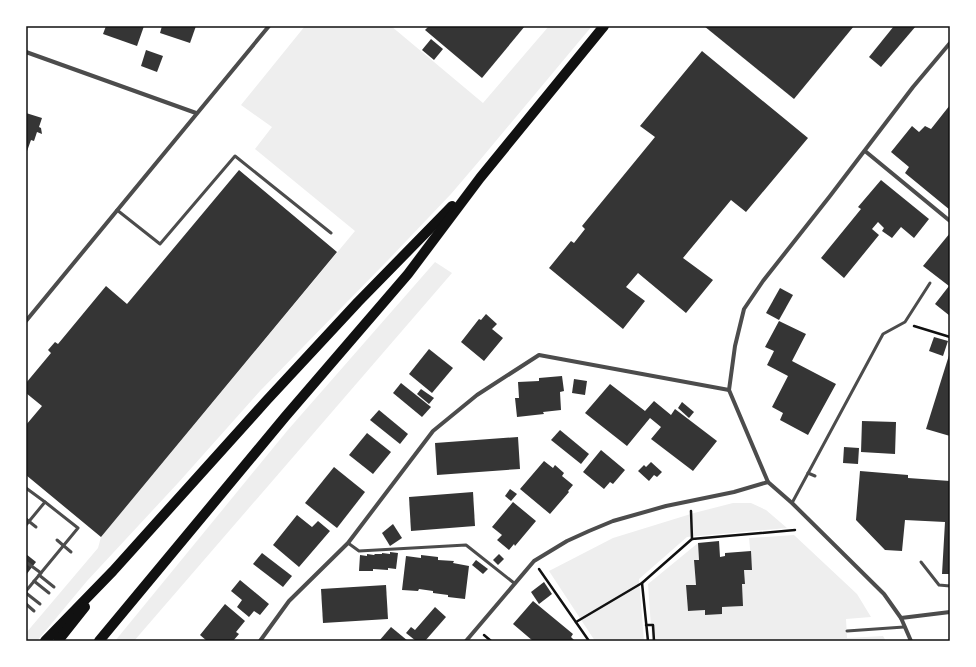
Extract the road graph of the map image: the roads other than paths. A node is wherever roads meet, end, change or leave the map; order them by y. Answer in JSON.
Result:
{"nodes":[{"id":1,"x":269,"y":26,"type":"edge"},
{"id":2,"x":604,"y":26,"type":"edge"},
{"id":3,"x":950,"y":43,"type":"edge"},
{"id":4,"x":26,"y":52,"type":"edge"},
{"id":5,"x":196,"y":113,"type":"junction"},
{"id":6,"x":865,"y":151,"type":"junction"},
{"id":7,"x":480,"y":178,"type":"junction"},
{"id":8,"x":117,"y":210,"type":"junction"},
{"id":9,"x":950,"y":221,"type":"edge"},
{"id":10,"x":331,"y":233,"type":"dead end"},
{"id":11,"x":930,"y":283,"type":"dead end"},
{"id":12,"x":26,"y":321,"type":"edge"},
{"id":13,"x":729,"y":390,"type":"junction"},
{"id":14,"x":808,"y":473,"type":"junction"},
{"id":15,"x":814,"y":476,"type":"dead end"},
{"id":16,"x":768,"y":482,"type":"junction"},
{"id":17,"x":26,"y":488,"type":"edge"},
{"id":18,"x":45,"y":502,"type":"junction"},
{"id":19,"x":792,"y":503,"type":"junction"},
{"id":20,"x":28,"y":520,"type":"edge"},
{"id":21,"x":26,"y":525,"type":"edge"},
{"id":22,"x":36,"y":527,"type":"dead end"},
{"id":23,"x":57,"y":540,"type":"dead end"},
{"id":24,"x":348,"y":543,"type":"junction"},
{"id":25,"x":64,"y":545,"type":"junction"},
{"id":26,"x":71,"y":552,"type":"dead end"},
{"id":27,"x":26,"y":562,"type":"edge"},
{"id":28,"x":921,"y":562,"type":"dead end"},
{"id":29,"x":113,"y":571,"type":"junction"},
{"id":30,"x":40,"y":574,"type":"junction"},
{"id":31,"x":34,"y":581,"type":"junction"},
{"id":32,"x":514,"y":583,"type":"junction"},
{"id":33,"x":950,"y":586,"type":"edge"},
{"id":34,"x":54,"y":587,"type":"dead end"},
{"id":35,"x":26,"y":591,"type":"edge"},
{"id":36,"x":49,"y":593,"type":"dead end"},
{"id":37,"x":26,"y":604,"type":"edge"},
{"id":38,"x":40,"y":604,"type":"dead end"},
{"id":39,"x":34,"y":611,"type":"dead end"},
{"id":40,"x":950,"y":612,"type":"edge"},
{"id":41,"x":900,"y":618,"type":"junction"},
{"id":42,"x":904,"y":627,"type":"junction"},
{"id":43,"x":847,"y":631,"type":"dead end"},
{"id":44,"x":45,"y":641,"type":"edge"},
{"id":45,"x":58,"y":641,"type":"edge"},
{"id":46,"x":99,"y":641,"type":"edge"},
{"id":47,"x":260,"y":641,"type":"edge"},
{"id":48,"x":466,"y":641,"type":"edge"},
{"id":49,"x":911,"y":641,"type":"edge"}],
"edges":[{"from":1,"to":5,"type":"street"},
{"from":2,"to":7,"type":"main road"},
{"from":3,"to":6,"type":"street"},
{"from":4,"to":5,"type":"street"},
{"from":5,"to":8,"type":"street"},
{"from":6,"to":9,"type":"street"},
{"from":6,"to":13,"type":"street"},
{"from":7,"to":29,"type":"main road"},
{"from":7,"to":46,"type":"main road"},
{"from":8,"to":10,"type":"lane"},
{"from":8,"to":12,"type":"street"},
{"from":11,"to":14,"type":"lane"},
{"from":13,"to":16,"type":"street"},
{"from":13,"to":24,"type":"street"},
{"from":14,"to":15,"type":"lane"},
{"from":14,"to":19,"type":"lane"},
{"from":16,"to":19,"type":"street"},
{"from":16,"to":32,"type":"street"},
{"from":17,"to":18,"type":"lane"},
{"from":18,"to":20,"type":"lane"},
{"from":18,"to":25,"type":"lane"},
{"from":19,"to":41,"type":"street"},
{"from":20,"to":21,"type":"lane"},
{"from":20,"to":22,"type":"lane"},
{"from":23,"to":25,"type":"lane"},
{"from":24,"to":32,"type":"lane"},
{"from":24,"to":47,"type":"street"},
{"from":25,"to":26,"type":"lane"},
{"from":25,"to":30,"type":"lane"},
{"from":27,"to":30,"type":"lane"},
{"from":28,"to":33,"type":"lane"},
{"from":29,"to":44,"type":"main road"},
{"from":29,"to":45,"type":"main road"},
{"from":30,"to":31,"type":"lane"},
{"from":30,"to":34,"type":"lane"},
{"from":31,"to":35,"type":"lane"},
{"from":31,"to":36,"type":"lane"},
{"from":32,"to":48,"type":"street"},
{"from":35,"to":38,"type":"lane"},
{"from":37,"to":39,"type":"lane"},
{"from":40,"to":41,"type":"street"},
{"from":41,"to":42,"type":"street"},
{"from":42,"to":43,"type":"lane"},
{"from":42,"to":49,"type":"street"}]}
